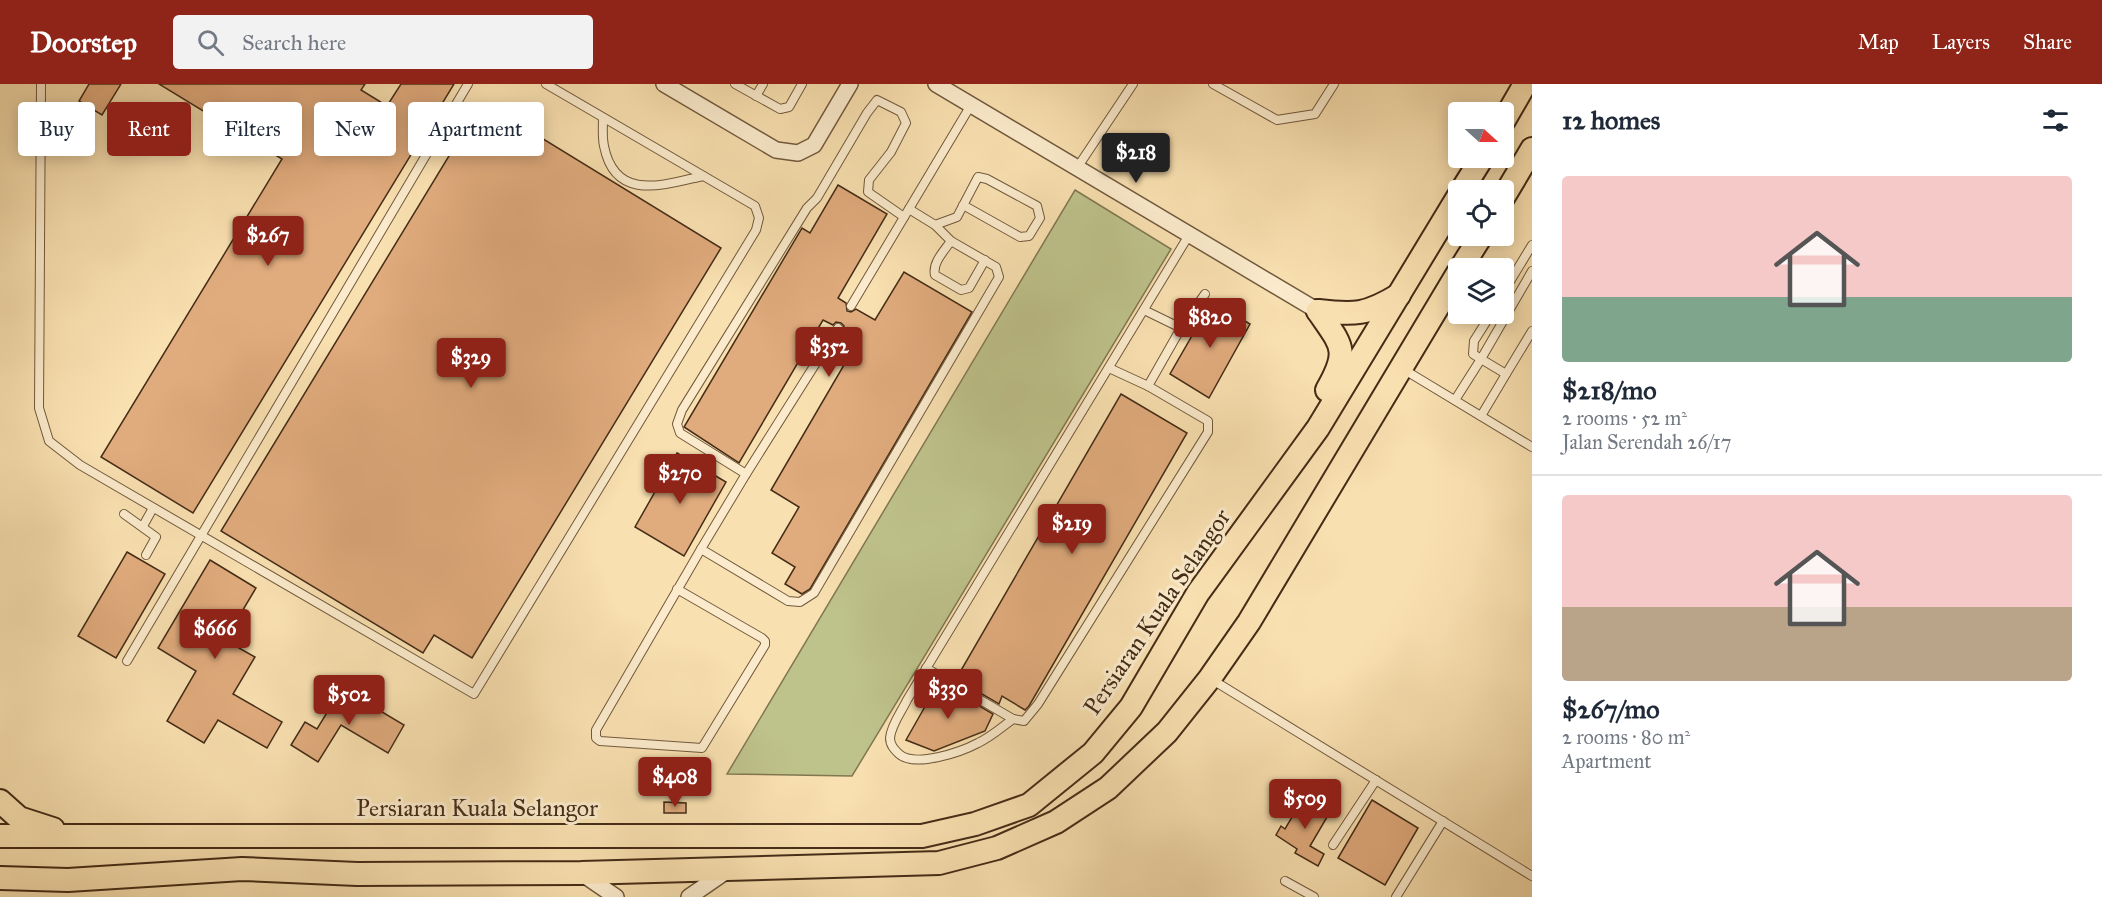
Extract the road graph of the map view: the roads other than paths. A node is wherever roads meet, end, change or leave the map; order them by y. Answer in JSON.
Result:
{"nodes":[{"id":1,"x":41,"y":84,"type":"edge"},
{"id":2,"x":468,"y":84,"type":"edge"},
{"id":3,"x":546,"y":84,"type":"edge"},
{"id":4,"x":664,"y":84,"type":"edge"},
{"id":5,"x":735,"y":84,"type":"edge"},
{"id":6,"x":763,"y":84,"type":"edge"},
{"id":7,"x":802,"y":84,"type":"edge"},
{"id":8,"x":850,"y":84,"type":"edge"},
{"id":9,"x":937,"y":84,"type":"edge"},
{"id":10,"x":1133,"y":84,"type":"edge"},
{"id":11,"x":1213,"y":84,"type":"edge"},
{"id":12,"x":1334,"y":84,"type":"edge"},
{"id":13,"x":1525,"y":84,"type":"edge"},
{"id":14,"x":756,"y":96,"type":"junction"},
{"id":15,"x":1514,"y":103,"type":"edge"},
{"id":16,"x":971,"y":105,"type":"junction"},
{"id":17,"x":603,"y":117,"type":"junction"},
{"id":18,"x":1532,"y":149,"type":"edge"},
{"id":19,"x":1077,"y":168,"type":"junction"},
{"id":20,"x":703,"y":176,"type":"junction"},
{"id":21,"x":1514,"y":180,"type":"edge"},
{"id":22,"x":963,"y":205,"type":"junction"},
{"id":23,"x":906,"y":213,"type":"junction"},
{"id":24,"x":1448,"y":214,"type":"edge"},
{"id":25,"x":935,"y":225,"type":"junction"},
{"id":26,"x":1189,"y":235,"type":"junction"},
{"id":27,"x":951,"y":241,"type":"junction"},
{"id":28,"x":1532,"y":245,"type":"edge"},
{"id":29,"x":985,"y":260,"type":"junction"},
{"id":30,"x":1532,"y":271,"type":"edge"},
{"id":31,"x":1514,"y":275,"type":"edge"},
{"id":32,"x":1448,"y":290,"type":"edge"},
{"id":33,"x":1205,"y":294,"type":"dead end"},
{"id":34,"x":1400,"y":294,"type":"junction"},
{"id":35,"x":851,"y":306,"type":"dead end"},
{"id":36,"x":1144,"y":310,"type":"junction"},
{"id":37,"x":1318,"y":311,"type":"junction"},
{"id":38,"x":1485,"y":324,"type":"edge"},
{"id":39,"x":838,"y":328,"type":"dead end"},
{"id":40,"x":1181,"y":328,"type":"junction"},
{"id":41,"x":1532,"y":331,"type":"edge"},
{"id":42,"x":1481,"y":359,"type":"junction"},
{"id":43,"x":1109,"y":368,"type":"junction"},
{"id":44,"x":1401,"y":368,"type":"junction"},
{"id":45,"x":1506,"y":374,"type":"junction"},
{"id":46,"x":1148,"y":386,"type":"junction"},
{"id":47,"x":1455,"y":400,"type":"junction"},
{"id":48,"x":1481,"y":416,"type":"junction"},
{"id":49,"x":1532,"y":447,"type":"edge"},
{"id":50,"x":746,"y":474,"type":"junction"},
{"id":51,"x":153,"y":508,"type":"junction"},
{"id":52,"x":124,"y":514,"type":"dead end"},
{"id":53,"x":143,"y":526,"type":"junction"},
{"id":54,"x":201,"y":536,"type":"junction"},
{"id":55,"x":701,"y":549,"type":"junction"},
{"id":56,"x":146,"y":555,"type":"dead end"},
{"id":57,"x":677,"y":589,"type":"junction"},
{"id":58,"x":1198,"y":593,"type":"junction"},
{"id":59,"x":127,"y":661,"type":"dead end"},
{"id":60,"x":926,"y":668,"type":"junction"},
{"id":61,"x":1210,"y":678,"type":"junction"},
{"id":62,"x":1013,"y":719,"type":"junction"},
{"id":63,"x":1376,"y":780,"type":"junction"},
{"id":64,"x":0,"y":801,"type":"edge"},
{"id":65,"x":1443,"y":821,"type":"junction"},
{"id":66,"x":69,"y":834,"type":"junction"},
{"id":67,"x":0,"y":836,"type":"edge"},
{"id":68,"x":1333,"y":845,"type":"dead end"},
{"id":69,"x":731,"y":869,"type":"junction"},
{"id":70,"x":581,"y":873,"type":"junction"},
{"id":71,"x":1532,"y":876,"type":"edge"},
{"id":72,"x":0,"y":878,"type":"edge"},
{"id":73,"x":68,"y":880,"type":"junction"},
{"id":74,"x":1285,"y":881,"type":"dead end"},
{"id":75,"x":16,"y":897,"type":"edge"},
{"id":76,"x":616,"y":897,"type":"edge"},
{"id":77,"x":690,"y":897,"type":"edge"},
{"id":78,"x":1314,"y":897,"type":"edge"},
{"id":79,"x":1396,"y":897,"type":"edge"}],
"edges":[{"from":1,"to":51,"type":"lane"},
{"from":2,"to":54,"type":"lane"},
{"from":3,"to":17,"type":"lane"},
{"from":4,"to":8,"type":"street"},
{"from":5,"to":14,"type":"lane"},
{"from":6,"to":14,"type":"lane"},
{"from":7,"to":14,"type":"lane"},
{"from":9,"to":16,"type":"street"},
{"from":10,"to":19,"type":"lane"},
{"from":11,"to":12,"type":"lane"},
{"from":13,"to":15,"type":"main road"},
{"from":16,"to":19,"type":"street"},
{"from":16,"to":23,"type":"lane"},
{"from":17,"to":20,"type":"lane"},
{"from":17,"to":20,"type":"lane"},
{"from":18,"to":21,"type":"main road"},
{"from":19,"to":26,"type":"street"},
{"from":20,"to":54,"type":"lane"},
{"from":22,"to":22,"type":"lane"},
{"from":22,"to":25,"type":"lane"},
{"from":23,"to":25,"type":"lane"},
{"from":23,"to":35,"type":"lane"},
{"from":23,"to":50,"type":"lane"},
{"from":24,"to":34,"type":"main road","name":"Persiaran Kuala Selangor"},
{"from":25,"to":27,"type":"lane"},
{"from":26,"to":36,"type":"lane"},
{"from":26,"to":37,"type":"street"},
{"from":27,"to":29,"type":"lane"},
{"from":27,"to":29,"type":"lane"},
{"from":28,"to":31,"type":"lane"},
{"from":29,"to":55,"type":"lane"},
{"from":30,"to":42,"type":"lane"},
{"from":32,"to":44,"type":"main road"},
{"from":33,"to":40,"type":"lane"},
{"from":34,"to":37,"type":"main road"},
{"from":34,"to":58,"type":"main road","name":"Persiaran Kuala Selangor"},
{"from":36,"to":40,"type":"lane"},
{"from":36,"to":43,"type":"lane"},
{"from":37,"to":58,"type":"main road"},
{"from":38,"to":42,"type":"lane"},
{"from":39,"to":50,"type":"lane"},
{"from":40,"to":46,"type":"lane"},
{"from":41,"to":45,"type":"lane"},
{"from":42,"to":45,"type":"lane"},
{"from":42,"to":47,"type":"lane"},
{"from":43,"to":46,"type":"lane"},
{"from":43,"to":60,"type":"lane"},
{"from":44,"to":47,"type":"lane"},
{"from":44,"to":61,"type":"main road"},
{"from":45,"to":48,"type":"lane"},
{"from":46,"to":62,"type":"lane"},
{"from":47,"to":48,"type":"lane"},
{"from":48,"to":49,"type":"lane"},
{"from":50,"to":55,"type":"lane"},
{"from":51,"to":53,"type":"lane"},
{"from":51,"to":54,"type":"lane"},
{"from":52,"to":53,"type":"lane"},
{"from":53,"to":56,"type":"lane"},
{"from":54,"to":59,"type":"lane"},
{"from":55,"to":57,"type":"lane"},
{"from":57,"to":57,"type":"lane"},
{"from":58,"to":66,"type":"main road","name":"Persiaran Kuala Selangor"},
{"from":60,"to":62,"type":"lane"},
{"from":60,"to":62,"type":"lane"},
{"from":61,"to":63,"type":"lane"},
{"from":61,"to":69,"type":"main road"},
{"from":63,"to":65,"type":"lane"},
{"from":63,"to":68,"type":"lane"},
{"from":64,"to":66,"type":"main road"},
{"from":65,"to":71,"type":"lane"},
{"from":65,"to":79,"type":"lane"},
{"from":66,"to":67,"type":"main road","name":"Persiaran Kuala Selangor"},
{"from":69,"to":70,"type":"main road"},
{"from":69,"to":77,"type":"street"},
{"from":70,"to":73,"type":"main road"},
{"from":70,"to":76,"type":"street"},
{"from":72,"to":73,"type":"main road"},
{"from":73,"to":75,"type":"main road"},
{"from":74,"to":78,"type":"lane"}]}
